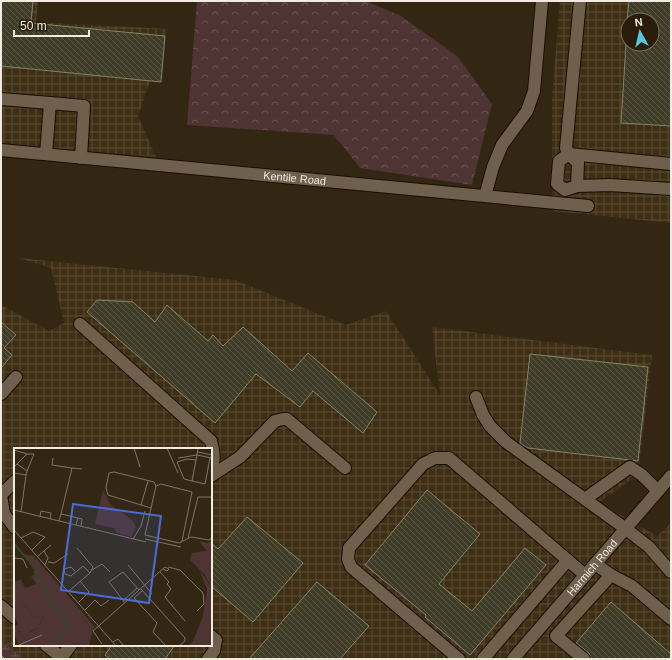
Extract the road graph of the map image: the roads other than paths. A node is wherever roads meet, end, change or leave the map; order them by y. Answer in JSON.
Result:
{"nodes":[{"id":1,"x":542,"y":1,"type":"edge"},
{"id":2,"x":580,"y":1,"type":"edge"},
{"id":3,"x":1,"y":99,"type":"edge"},
{"id":4,"x":50,"y":103,"type":"junction"},
{"id":5,"x":1,"y":150,"type":"edge"},
{"id":6,"x":46,"y":154,"type":"junction"},
{"id":7,"x":568,"y":154,"type":"junction"},
{"id":8,"x":81,"y":158,"type":"junction"},
{"id":9,"x":671,"y":164,"type":"edge"},
{"id":10,"x":577,"y":186,"type":"junction"},
{"id":11,"x":671,"y":189,"type":"edge"},
{"id":12,"x":565,"y":190,"type":"junction"},
{"id":13,"x":485,"y":196,"type":"junction"},
{"id":14,"x":564,"y":204,"type":"junction"},
{"id":15,"x":588,"y":206,"type":"dead end"},
{"id":16,"x":80,"y":324,"type":"dead end"},
{"id":17,"x":16,"y":377,"type":"dead end"},
{"id":18,"x":1,"y":394,"type":"edge"},
{"id":19,"x":476,"y":397,"type":"dead end"},
{"id":20,"x":212,"y":468,"type":"edge"},
{"id":21,"x":345,"y":468,"type":"dead end"},
{"id":22,"x":212,"y":475,"type":"edge"},
{"id":23,"x":671,"y":476,"type":"edge"},
{"id":24,"x":14,"y":482,"type":"edge"},
{"id":25,"x":658,"y":491,"type":"junction"},
{"id":26,"x":585,"y":499,"type":"junction"},
{"id":27,"x":14,"y":527,"type":"edge"},
{"id":28,"x":626,"y":529,"type":"junction"},
{"id":29,"x":568,"y":560,"type":"junction"},
{"id":30,"x":595,"y":564,"type":"junction"},
{"id":31,"x":671,"y":572,"type":"edge"},
{"id":32,"x":585,"y":575,"type":"junction"},
{"id":33,"x":611,"y":575,"type":"junction"},
{"id":34,"x":1,"y":606,"type":"edge"},
{"id":35,"x":14,"y":617,"type":"edge"},
{"id":36,"x":671,"y":619,"type":"edge"},
{"id":37,"x":543,"y":624,"type":"junction"},
{"id":38,"x":556,"y":636,"type":"junction"},
{"id":39,"x":212,"y":637,"type":"edge"},
{"id":40,"x":47,"y":646,"type":"edge"},
{"id":41,"x":70,"y":646,"type":"edge"},
{"id":42,"x":62,"y":658,"type":"edge"},
{"id":43,"x":208,"y":659,"type":"edge"},
{"id":44,"x":459,"y":659,"type":"edge"},
{"id":45,"x":483,"y":659,"type":"edge"},
{"id":46,"x":513,"y":659,"type":"edge"},
{"id":47,"x":584,"y":659,"type":"edge"}],
"edges":[{"from":1,"to":13,"type":"street"},
{"from":2,"to":7,"type":"street"},
{"from":3,"to":4,"type":"street"},
{"from":4,"to":6,"type":"street"},
{"from":4,"to":8,"type":"street"},
{"from":5,"to":6,"type":"street","name":"Kentile Road"},
{"from":6,"to":8,"type":"street","name":"Kentile Road"},
{"from":7,"to":9,"type":"street"},
{"from":7,"to":10,"type":"street"},
{"from":7,"to":12,"type":"street"},
{"from":8,"to":13,"type":"street","name":"Kentile Road"},
{"from":10,"to":11,"type":"street"},
{"from":10,"to":12,"type":"street"},
{"from":12,"to":14,"type":"street"},
{"from":13,"to":14,"type":"street","name":"Kentile Road"},
{"from":14,"to":15,"type":"street","name":"Kentile Road"},
{"from":16,"to":20,"type":"street"},
{"from":17,"to":18,"type":"street"},
{"from":19,"to":26,"type":"street"},
{"from":21,"to":22,"type":"street"},
{"from":23,"to":25,"type":"street","name":"Harmich Road"},
{"from":24,"to":27,"type":"street"},
{"from":25,"to":26,"type":"street"},
{"from":25,"to":28,"type":"street","name":"Harmich Road"},
{"from":26,"to":28,"type":"street"},
{"from":28,"to":30,"type":"street","name":"Harmich Road"},
{"from":28,"to":31,"type":"street"},
{"from":29,"to":32,"type":"street"},
{"from":29,"to":44,"type":"street"},
{"from":29,"to":45,"type":"street"},
{"from":30,"to":32,"type":"street","name":"Harmich Road"},
{"from":30,"to":33,"type":"street"},
{"from":32,"to":37,"type":"street","name":"Harmich Road"},
{"from":33,"to":36,"type":"street"},
{"from":33,"to":38,"type":"street"},
{"from":34,"to":35,"type":"street"},
{"from":37,"to":38,"type":"street"},
{"from":37,"to":46,"type":"street","name":"Harmich Road"},
{"from":38,"to":47,"type":"street"},
{"from":39,"to":43,"type":"street"},
{"from":40,"to":42,"type":"street"},
{"from":41,"to":42,"type":"street"}]}
